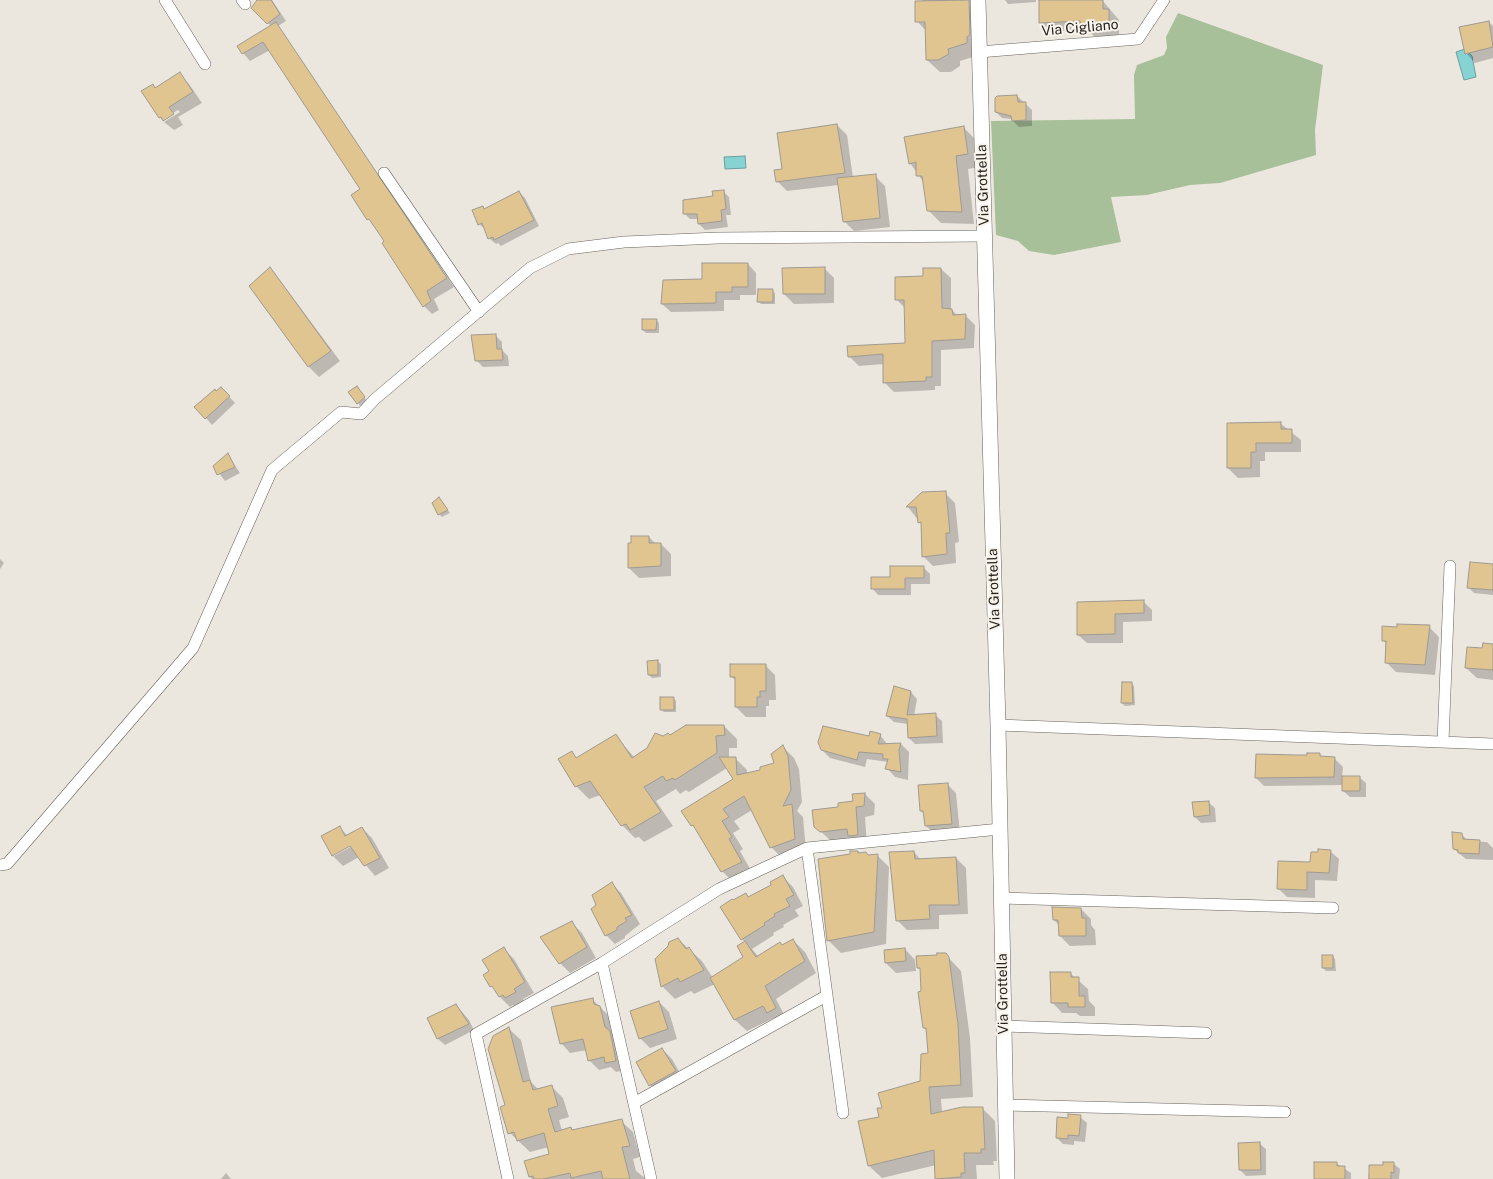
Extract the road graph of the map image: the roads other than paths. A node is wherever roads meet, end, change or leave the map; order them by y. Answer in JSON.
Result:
{"nodes":[{"id":1,"x":165,"y":0,"type":"edge"},
{"id":2,"x":978,"y":0,"type":"edge"},
{"id":3,"x":1164,"y":0,"type":"edge"},
{"id":4,"x":979,"y":52,"type":"junction"},
{"id":5,"x":206,"y":64,"type":"dead end"},
{"id":6,"x":384,"y":173,"type":"dead end"},
{"id":7,"x":984,"y":236,"type":"junction"},
{"id":8,"x":479,"y":312,"type":"junction"},
{"id":9,"x":1450,"y":566,"type":"dead end"},
{"id":10,"x":998,"y":725,"type":"junction"},
{"id":11,"x":1443,"y":742,"type":"junction"},
{"id":12,"x":1493,"y":744,"type":"edge"},
{"id":13,"x":1000,"y":829,"type":"junction"},
{"id":14,"x":807,"y":848,"type":"junction"},
{"id":15,"x":0,"y":865,"type":"edge"},
{"id":16,"x":1001,"y":898,"type":"junction"},
{"id":17,"x":1332,"y":908,"type":"dead end"},
{"id":18,"x":602,"y":964,"type":"junction"},
{"id":19,"x":826,"y":996,"type":"junction"},
{"id":20,"x":1004,"y":1026,"type":"junction"},
{"id":21,"x":1206,"y":1033,"type":"dead end"},
{"id":22,"x":634,"y":1103,"type":"junction"},
{"id":23,"x":1005,"y":1105,"type":"junction"},
{"id":24,"x":1285,"y":1112,"type":"dead end"},
{"id":25,"x":843,"y":1113,"type":"dead end"},
{"id":26,"x":504,"y":1177,"type":"edge"},
{"id":27,"x":651,"y":1179,"type":"edge"},
{"id":28,"x":1007,"y":1179,"type":"edge"}],
"edges":[{"from":1,"to":5,"type":"street"},
{"from":2,"to":4,"type":"street","name":"Via Grottella"},
{"from":3,"to":4,"type":"street","name":"Via Cigliano"},
{"from":4,"to":7,"type":"street","name":"Via Grottella"},
{"from":6,"to":8,"type":"street"},
{"from":7,"to":8,"type":"street"},
{"from":7,"to":10,"type":"street","name":"Via Grottella"},
{"from":8,"to":15,"type":"street"},
{"from":9,"to":11,"type":"street"},
{"from":10,"to":11,"type":"street"},
{"from":10,"to":13,"type":"street","name":"Via Grottella"},
{"from":11,"to":12,"type":"street"},
{"from":13,"to":14,"type":"street"},
{"from":13,"to":16,"type":"street","name":"Via Grottella"},
{"from":14,"to":18,"type":"street"},
{"from":14,"to":19,"type":"street"},
{"from":16,"to":17,"type":"street"},
{"from":16,"to":20,"type":"street","name":"Via Grottella"},
{"from":18,"to":22,"type":"street"},
{"from":18,"to":26,"type":"street"},
{"from":19,"to":22,"type":"street"},
{"from":19,"to":25,"type":"street"},
{"from":20,"to":21,"type":"street"},
{"from":20,"to":23,"type":"street","name":"Via Grottella"},
{"from":22,"to":27,"type":"street"},
{"from":23,"to":24,"type":"street"},
{"from":23,"to":28,"type":"street","name":"Via Grottella"}]}
